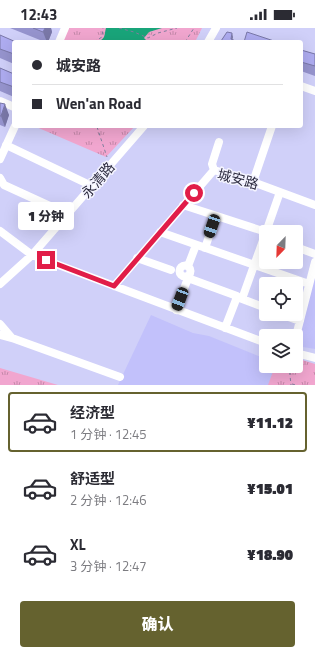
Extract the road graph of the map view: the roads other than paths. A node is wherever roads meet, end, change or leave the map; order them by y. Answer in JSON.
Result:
{"nodes":[{"id":1,"x":65,"y":28,"type":"edge"},
{"id":2,"x":216,"y":28,"type":"edge"},
{"id":3,"x":60,"y":40,"type":"edge"},
{"id":4,"x":209,"y":40,"type":"edge"},
{"id":5,"x":303,"y":87,"type":"edge"},
{"id":6,"x":315,"y":91,"type":"edge"},
{"id":7,"x":0,"y":101,"type":"edge"},
{"id":8,"x":12,"y":106,"type":"edge"},
{"id":9,"x":14,"y":128,"type":"edge"},
{"id":10,"x":142,"y":128,"type":"edge"},
{"id":11,"x":271,"y":128,"type":"edge"},
{"id":12,"x":219,"y":142,"type":"dead end"},
{"id":13,"x":6,"y":145,"type":"junction"},
{"id":14,"x":0,"y":160,"type":"edge"},
{"id":15,"x":214,"y":170,"type":"junction"},
{"id":16,"x":0,"y":178,"type":"edge"},
{"id":17,"x":252,"y":182,"type":"junction"},
{"id":18,"x":92,"y":186,"type":"junction"},
{"id":19,"x":280,"y":192,"type":"junction"},
{"id":20,"x":184,"y":205,"type":"junction"},
{"id":21,"x":315,"y":205,"type":"edge"},
{"id":22,"x":66,"y":216,"type":"junction"},
{"id":23,"x":216,"y":216,"type":"junction"},
{"id":24,"x":269,"y":225,"type":"edge"},
{"id":25,"x":0,"y":231,"type":"edge"},
{"id":26,"x":259,"y":231,"type":"edge"},
{"id":27,"x":160,"y":232,"type":"junction"},
{"id":28,"x":196,"y":245,"type":"junction"},
{"id":29,"x":205,"y":248,"type":"junction"},
{"id":30,"x":303,"y":250,"type":"edge"},
{"id":31,"x":259,"y":252,"type":"edge"},
{"id":32,"x":315,"y":254,"type":"edge"},
{"id":33,"x":32,"y":255,"type":"junction"},
{"id":34,"x":138,"y":258,"type":"junction"},
{"id":35,"x":315,"y":262,"type":"edge"},
{"id":36,"x":254,"y":265,"type":"junction"},
{"id":37,"x":171,"y":270,"type":"dead end"},
{"id":38,"x":187,"y":278,"type":"junction"},
{"id":39,"x":0,"y":284,"type":"edge"},
{"id":40,"x":309,"y":284,"type":"junction"},
{"id":41,"x":114,"y":286,"type":"junction"},
{"id":42,"x":239,"y":298,"type":"junction"},
{"id":43,"x":259,"y":305,"type":"edge"},
{"id":44,"x":303,"y":309,"type":"edge"},
{"id":45,"x":176,"y":310,"type":"junction"},
{"id":46,"x":300,"y":321,"type":"edge"},
{"id":47,"x":0,"y":324,"type":"edge"},
{"id":48,"x":225,"y":328,"type":"junction"},
{"id":49,"x":298,"y":329,"type":"edge"},
{"id":50,"x":0,"y":335,"type":"edge"},
{"id":51,"x":12,"y":338,"type":"junction"},
{"id":52,"x":259,"y":340,"type":"edge"},
{"id":53,"x":303,"y":355,"type":"edge"},
{"id":54,"x":315,"y":358,"type":"edge"},
{"id":55,"x":120,"y":377,"type":"dead end"}],
"edges":[{"from":1,"to":3,"type":"street"},
{"from":2,"to":4,"type":"street"},
{"from":5,"to":6,"type":"street"},
{"from":7,"to":8,"type":"street"},
{"from":9,"to":13,"type":"street"},
{"from":10,"to":18,"type":"street","name":"永清路"},
{"from":11,"to":17,"type":"street"},
{"from":12,"to":15,"type":"street"},
{"from":13,"to":14,"type":"street"},
{"from":13,"to":18,"type":"street"},
{"from":15,"to":17,"type":"street","name":"城安路"},
{"from":15,"to":20,"type":"street","name":"城安路"},
{"from":16,"to":22,"type":"street"},
{"from":17,"to":19,"type":"street","name":"城安路"},
{"from":18,"to":22,"type":"street","name":"永清路"},
{"from":19,"to":21,"type":"street","name":"城安路"},
{"from":19,"to":24,"type":"street"},
{"from":20,"to":23,"type":"street"},
{"from":20,"to":27,"type":"street","name":"城安路"},
{"from":22,"to":33,"type":"street","name":"永清路"},
{"from":23,"to":26,"type":"street"},
{"from":23,"to":29,"type":"street"},
{"from":25,"to":33,"type":"street"},
{"from":27,"to":28,"type":"street"},
{"from":27,"to":34,"type":"street","name":"城安路"},
{"from":28,"to":29,"type":"street"},
{"from":28,"to":38,"type":"street"},
{"from":29,"to":36,"type":"street"},
{"from":30,"to":32,"type":"street"},
{"from":31,"to":36,"type":"street"},
{"from":33,"to":39,"type":"street","name":"永清路"},
{"from":33,"to":41,"type":"street"},
{"from":34,"to":37,"type":"street"},
{"from":34,"to":41,"type":"street","name":"城安路"},
{"from":35,"to":40,"type":"street"},
{"from":36,"to":40,"type":"street"},
{"from":36,"to":42,"type":"street"},
{"from":38,"to":42,"type":"street"},
{"from":38,"to":45,"type":"street"},
{"from":40,"to":44,"type":"street"},
{"from":41,"to":45,"type":"street"},
{"from":42,"to":43,"type":"street"},
{"from":42,"to":48,"type":"street"},
{"from":45,"to":48,"type":"street"},
{"from":46,"to":49,"type":"street"},
{"from":47,"to":51,"type":"street"},
{"from":48,"to":52,"type":"street"},
{"from":50,"to":51,"type":"street"},
{"from":51,"to":55,"type":"street"},
{"from":53,"to":54,"type":"street"}]}
